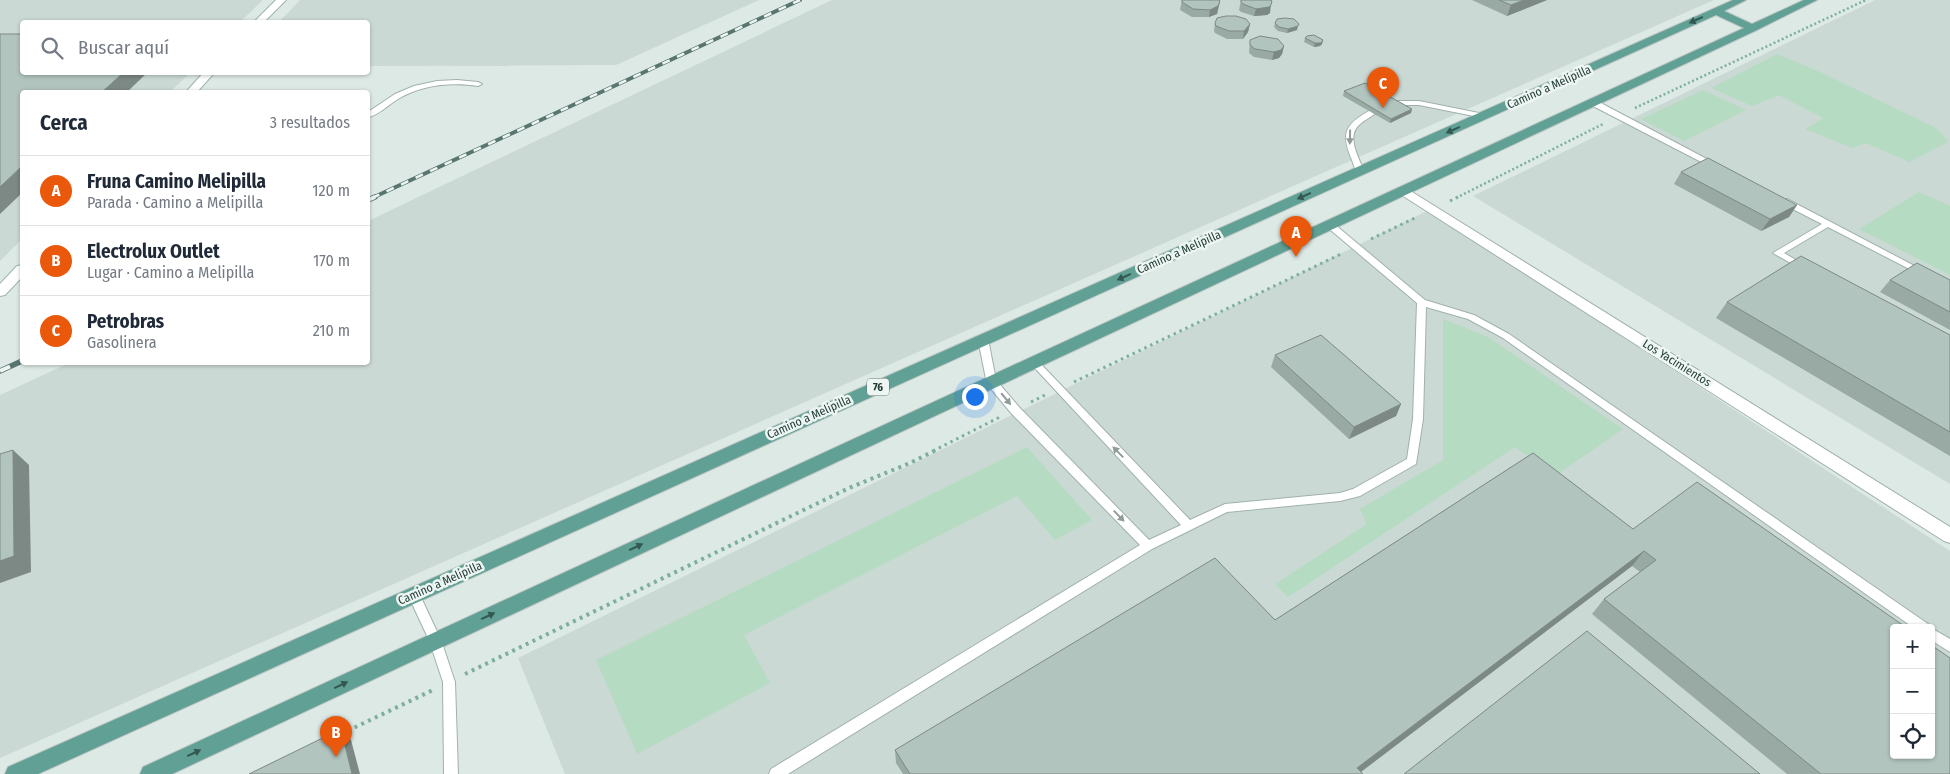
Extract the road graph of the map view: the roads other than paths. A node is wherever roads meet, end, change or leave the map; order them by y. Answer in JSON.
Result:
{"nodes":[{"id":1,"x":281,"y":0,"type":"edge"},
{"id":2,"x":1741,"y":0,"type":"edge"},
{"id":3,"x":1812,"y":0,"type":"edge"},
{"id":4,"x":1716,"y":11,"type":"junction"},
{"id":5,"x":261,"y":20,"type":"edge"},
{"id":6,"x":1753,"y":28,"type":"junction"},
{"id":7,"x":207,"y":75,"type":"edge"},
{"id":8,"x":478,"y":84,"type":"dead end"},
{"id":9,"x":193,"y":90,"type":"edge"},
{"id":10,"x":1394,"y":103,"type":"edge"},
{"id":11,"x":1594,"y":103,"type":"junction"},
{"id":12,"x":1372,"y":113,"type":"edge"},
{"id":13,"x":370,"y":114,"type":"edge"},
{"id":14,"x":1484,"y":116,"type":"junction"},
{"id":15,"x":1724,"y":170,"type":"edge"},
{"id":16,"x":1360,"y":171,"type":"junction"},
{"id":17,"x":1404,"y":191,"type":"junction"},
{"id":18,"x":1776,"y":197,"type":"edge"},
{"id":19,"x":1828,"y":224,"type":"junction"},
{"id":20,"x":1330,"y":225,"type":"junction"},
{"id":21,"x":20,"y":271,"type":"edge"},
{"id":22,"x":1812,"y":271,"type":"edge"},
{"id":23,"x":1933,"y":278,"type":"edge"},
{"id":24,"x":0,"y":292,"type":"edge"},
{"id":25,"x":1422,"y":302,"type":"junction"},
{"id":26,"x":983,"y":339,"type":"junction"},
{"id":27,"x":1034,"y":362,"type":"junction"},
{"id":28,"x":991,"y":382,"type":"junction"},
{"id":29,"x":1188,"y":525,"type":"junction"},
{"id":30,"x":1950,"y":536,"type":"edge"},
{"id":31,"x":1148,"y":546,"type":"junction"},
{"id":32,"x":414,"y":595,"type":"junction"},
{"id":33,"x":1918,"y":624,"type":"edge"},
{"id":34,"x":1935,"y":636,"type":"edge"},
{"id":35,"x":436,"y":640,"type":"junction"},
{"id":36,"x":1950,"y":646,"type":"edge"},
{"id":37,"x":15,"y":774,"type":"edge"},
{"id":38,"x":150,"y":774,"type":"edge"},
{"id":39,"x":451,"y":774,"type":"edge"},
{"id":40,"x":776,"y":774,"type":"edge"}],
"edges":[{"from":1,"to":5,"type":"street"},
{"from":2,"to":4,"type":"main road","name":"Camino a Melipilla","number":"76"},
{"from":3,"to":6,"type":"main road"},
{"from":4,"to":6,"type":"main road"},
{"from":4,"to":14,"type":"main road","name":"Camino a Melipilla","number":"76","one_way":true},
{"from":6,"to":11,"type":"main road"},
{"from":7,"to":9,"type":"street"},
{"from":8,"to":13,"type":"lane"},
{"from":10,"to":14,"type":"lane"},
{"from":11,"to":15,"type":"lane"},
{"from":11,"to":17,"type":"main road"},
{"from":12,"to":16,"type":"lane","one_way":true},
{"from":14,"to":16,"type":"main road","name":"Camino a Melipilla","number":"76","one_way":true},
{"from":16,"to":26,"type":"main road","name":"Camino a Melipilla","number":"76","one_way":true},
{"from":17,"to":20,"type":"main road"},
{"from":17,"to":30,"type":"street","name":"Los Yacimientos"},
{"from":18,"to":19,"type":"lane"},
{"from":19,"to":22,"type":"lane"},
{"from":19,"to":23,"type":"lane"},
{"from":20,"to":25,"type":"lane"},
{"from":20,"to":27,"type":"main road"},
{"from":21,"to":24,"type":"street"},
{"from":25,"to":29,"type":"lane"},
{"from":25,"to":33,"type":"lane"},
{"from":26,"to":28,"type":"lane"},
{"from":26,"to":32,"type":"main road","name":"Camino a Melipilla","number":"76"},
{"from":27,"to":28,"type":"main road"},
{"from":29,"to":27,"type":"lane","one_way":true},
{"from":28,"to":31,"type":"lane","one_way":true},
{"from":35,"to":28,"type":"main road","one_way":true},
{"from":29,"to":31,"type":"lane"},
{"from":31,"to":40,"type":"lane"},
{"from":32,"to":35,"type":"lane"},
{"from":32,"to":37,"type":"main road","name":"Camino a Melipilla","number":"76"},
{"from":34,"to":36,"type":"lane"},
{"from":38,"to":35,"type":"main road","one_way":true},
{"from":35,"to":39,"type":"lane"}]}
